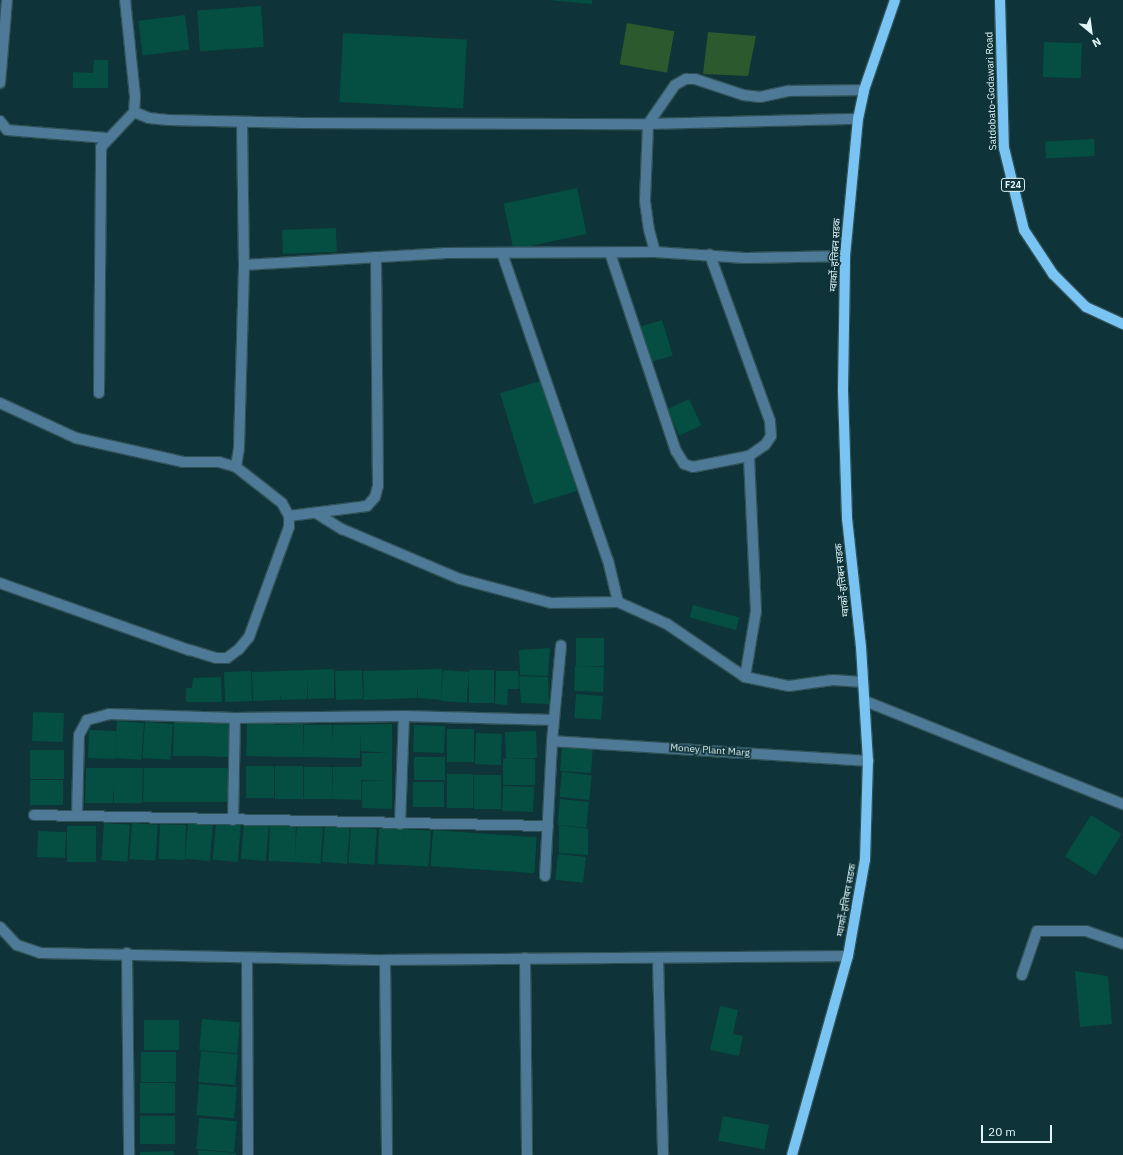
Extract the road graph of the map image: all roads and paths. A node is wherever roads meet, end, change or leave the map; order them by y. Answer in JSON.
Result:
{"nodes":[{"id":1,"x":8,"y":0,"type":"edge"},
{"id":2,"x":125,"y":0,"type":"edge"},
{"id":3,"x":895,"y":0,"type":"edge"},
{"id":4,"x":1000,"y":0,"type":"edge"},
{"id":5,"x":0,"y":83,"type":"edge"},
{"id":6,"x":864,"y":90,"type":"junction"},
{"id":7,"x":134,"y":112,"type":"junction"},
{"id":8,"x":858,"y":118,"type":"junction"},
{"id":9,"x":0,"y":121,"type":"edge"},
{"id":10,"x":242,"y":122,"type":"junction"},
{"id":11,"x":648,"y":124,"type":"junction"},
{"id":12,"x":107,"y":138,"type":"junction"},
{"id":13,"x":655,"y":252,"type":"junction"},
{"id":14,"x":502,"y":253,"type":"junction"},
{"id":15,"x":610,"y":253,"type":"junction"},
{"id":16,"x":710,"y":255,"type":"junction"},
{"id":17,"x":845,"y":256,"type":"junction"},
{"id":18,"x":376,"y":257,"type":"junction"},
{"id":19,"x":244,"y":265,"type":"junction"},
{"id":20,"x":1123,"y":324,"type":"edge"},
{"id":21,"x":99,"y":393,"type":"dead end"},
{"id":22,"x":0,"y":403,"type":"edge"},
{"id":23,"x":749,"y":456,"type":"junction"},
{"id":24,"x":236,"y":467,"type":"junction"},
{"id":25,"x":316,"y":512,"type":"junction"},
{"id":26,"x":289,"y":516,"type":"junction"},
{"id":27,"x":0,"y":583,"type":"edge"},
{"id":28,"x":618,"y":602,"type":"junction"},
{"id":29,"x":561,"y":645,"type":"dead end"},
{"id":30,"x":745,"y":678,"type":"junction"},
{"id":31,"x":863,"y":682,"type":"junction"},
{"id":32,"x":865,"y":701,"type":"junction"},
{"id":33,"x":404,"y":716,"type":"junction"},
{"id":34,"x":235,"y":718,"type":"junction"},
{"id":35,"x":554,"y":720,"type":"junction"},
{"id":36,"x":552,"y":741,"type":"junction"},
{"id":37,"x":868,"y":761,"type":"junction"},
{"id":38,"x":1123,"y":804,"type":"edge"},
{"id":39,"x":34,"y":815,"type":"dead end"},
{"id":40,"x":77,"y":816,"type":"junction"},
{"id":41,"x":233,"y":820,"type":"junction"},
{"id":42,"x":400,"y":824,"type":"junction"},
{"id":43,"x":548,"y":826,"type":"junction"},
{"id":44,"x":544,"y":876,"type":"dead end"},
{"id":45,"x":0,"y":927,"type":"edge"},
{"id":46,"x":1123,"y":944,"type":"edge"},
{"id":47,"x":127,"y":953,"type":"junction"},
{"id":48,"x":848,"y":956,"type":"junction"},
{"id":49,"x":525,"y":958,"type":"junction"},
{"id":50,"x":247,"y":959,"type":"junction"},
{"id":51,"x":658,"y":959,"type":"junction"},
{"id":52,"x":385,"y":960,"type":"junction"},
{"id":53,"x":1022,"y":975,"type":"dead end"},
{"id":54,"x":129,"y":1155,"type":"edge"},
{"id":55,"x":248,"y":1155,"type":"edge"},
{"id":56,"x":387,"y":1155,"type":"edge"},
{"id":57,"x":527,"y":1155,"type":"edge"},
{"id":58,"x":663,"y":1155,"type":"edge"},
{"id":59,"x":792,"y":1155,"type":"edge"}],
"edges":[{"from":1,"to":5,"type":"street"},
{"from":2,"to":7,"type":"street"},
{"from":3,"to":6,"type":"main road","name":"ग्वार्को-हत्तिबन सडक"},
{"from":4,"to":20,"type":"main road","name":"Satdobato-Godawari Road","number":"F24"},
{"from":6,"to":8,"type":"main road","name":"ग्वार्को-हत्तिबन सडक"},
{"from":6,"to":11,"type":"street"},
{"from":7,"to":10,"type":"street"},
{"from":7,"to":12,"type":"street"},
{"from":8,"to":11,"type":"street"},
{"from":8,"to":17,"type":"main road","name":"ग्वार्को-हत्तिबन सडक"},
{"from":9,"to":12,"type":"street"},
{"from":10,"to":11,"type":"street"},
{"from":10,"to":19,"type":"street"},
{"from":11,"to":13,"type":"street"},
{"from":12,"to":21,"type":"street"},
{"from":13,"to":15,"type":"street"},
{"from":13,"to":16,"type":"street"},
{"from":14,"to":15,"type":"street"},
{"from":14,"to":18,"type":"street"},
{"from":14,"to":28,"type":"street"},
{"from":15,"to":23,"type":"street"},
{"from":16,"to":17,"type":"street"},
{"from":16,"to":23,"type":"street"},
{"from":17,"to":31,"type":"main road","name":"ग्वार्को-हत्तिबन सडक"},
{"from":18,"to":19,"type":"street"},
{"from":18,"to":25,"type":"street"},
{"from":19,"to":24,"type":"street"},
{"from":22,"to":24,"type":"street"},
{"from":23,"to":30,"type":"street"},
{"from":24,"to":26,"type":"street"},
{"from":25,"to":26,"type":"street"},
{"from":25,"to":28,"type":"street"},
{"from":26,"to":27,"type":"street"},
{"from":28,"to":30,"type":"street"},
{"from":29,"to":35,"type":"street"},
{"from":30,"to":31,"type":"street"},
{"from":31,"to":32,"type":"main road","name":"ग्वार्को-हत्तिबन सडक"},
{"from":32,"to":37,"type":"main road","name":"ग्वार्को-हत्तिबन सडक"},
{"from":32,"to":38,"type":"street"},
{"from":33,"to":34,"type":"street"},
{"from":33,"to":35,"type":"street"},
{"from":33,"to":42,"type":"street"},
{"from":34,"to":40,"type":"street"},
{"from":34,"to":41,"type":"street"},
{"from":35,"to":36,"type":"street"},
{"from":36,"to":37,"type":"street","name":"Money Plant Marg"},
{"from":36,"to":43,"type":"street"},
{"from":37,"to":48,"type":"main road","name":"ग्वार्को-हत्तिबन सडक"},
{"from":39,"to":40,"type":"street"},
{"from":40,"to":41,"type":"street"},
{"from":41,"to":42,"type":"street"},
{"from":42,"to":43,"type":"street"},
{"from":43,"to":44,"type":"street"},
{"from":45,"to":47,"type":"street"},
{"from":46,"to":53,"type":"street"},
{"from":47,"to":50,"type":"street"},
{"from":47,"to":54,"type":"street"},
{"from":48,"to":51,"type":"street"},
{"from":48,"to":59,"type":"main road","name":"ग्वार्को-हत्तिबन सडक"},
{"from":49,"to":51,"type":"street"},
{"from":49,"to":52,"type":"street"},
{"from":49,"to":57,"type":"street"},
{"from":50,"to":52,"type":"street"},
{"from":50,"to":55,"type":"street"},
{"from":51,"to":58,"type":"street"},
{"from":52,"to":56,"type":"street"}]}
